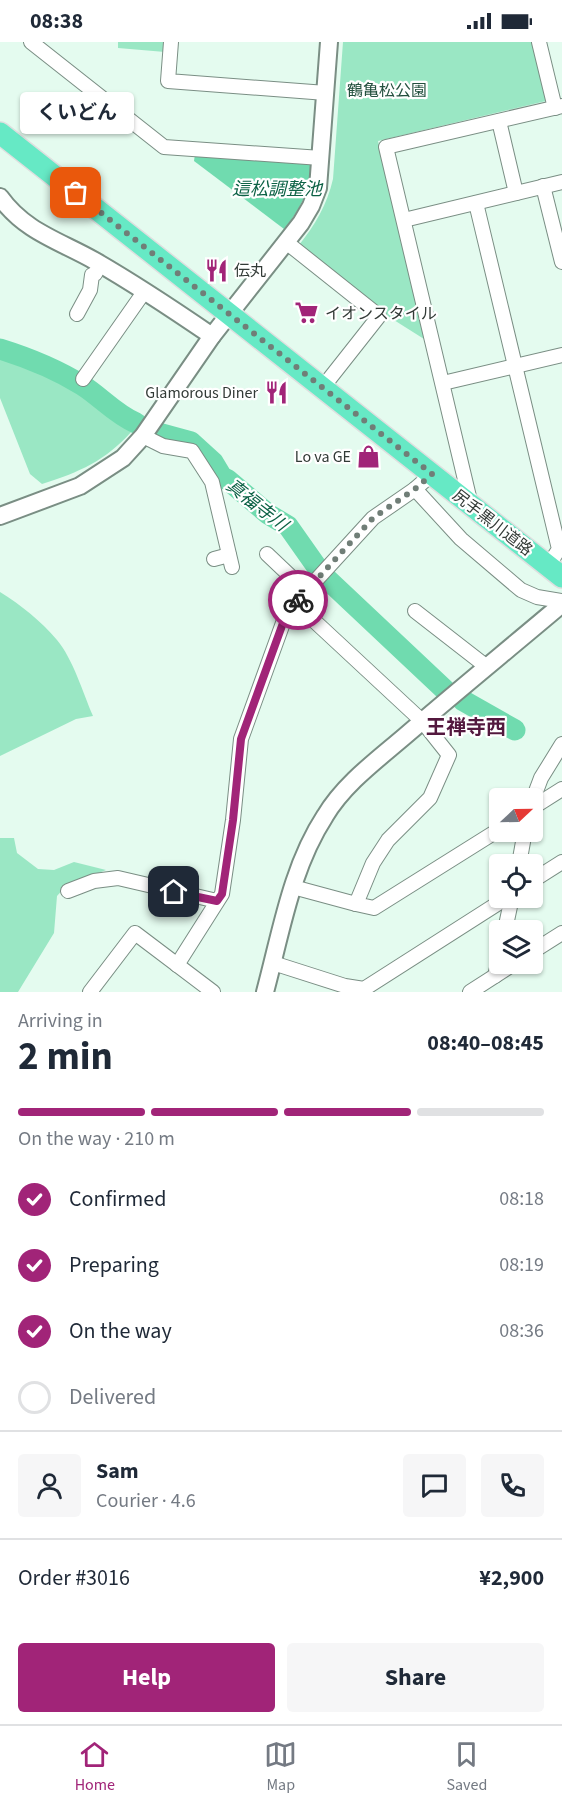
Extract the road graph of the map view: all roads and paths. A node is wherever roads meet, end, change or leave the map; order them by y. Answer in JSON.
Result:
{"nodes":[{"id":1,"x":31,"y":42,"type":"edge"},
{"id":2,"x":171,"y":42,"type":"edge"},
{"id":3,"x":329,"y":42,"type":"edge"},
{"id":4,"x":539,"y":42,"type":"edge"},
{"id":5,"x":47,"y":47,"type":"edge"},
{"id":6,"x":326,"y":93,"type":"junction"},
{"id":7,"x":559,"y":107,"type":"edge"},
{"id":8,"x":499,"y":121,"type":"junction"},
{"id":9,"x":0,"y":133,"type":"edge"},
{"id":10,"x":321,"y":158,"type":"junction"},
{"id":11,"x":562,"y":182,"type":"edge"},
{"id":12,"x":543,"y":186,"type":"junction"},
{"id":13,"x":516,"y":193,"type":"junction"},
{"id":14,"x":0,"y":197,"type":"edge"},
{"id":15,"x":476,"y":203,"type":"junction"},
{"id":16,"x":404,"y":220,"type":"junction"},
{"id":17,"x":286,"y":242,"type":"junction"},
{"id":18,"x":562,"y":262,"type":"edge"},
{"id":19,"x":100,"y":264,"type":"junction"},
{"id":20,"x":144,"y":292,"type":"junction"},
{"id":21,"x":76,"y":314,"type":"dead end"},
{"id":22,"x":230,"y":314,"type":"junction"},
{"id":23,"x":212,"y":336,"type":"junction"},
{"id":24,"x":562,"y":355,"type":"edge"},
{"id":25,"x":515,"y":366,"type":"junction"},
{"id":26,"x":83,"y":379,"type":"dead end"},
{"id":27,"x":443,"y":383,"type":"junction"},
{"id":28,"x":323,"y":387,"type":"junction"},
{"id":29,"x":143,"y":436,"type":"junction"},
{"id":30,"x":432,"y":474,"type":"junction"},
{"id":31,"x":415,"y":489,"type":"junction"},
{"id":32,"x":471,"y":505,"type":"junction"},
{"id":33,"x":0,"y":516,"type":"edge"},
{"id":34,"x":267,"y":554,"type":"dead end"},
{"id":35,"x":214,"y":559,"type":"dead end"},
{"id":36,"x":555,"y":571,"type":"edge"},
{"id":37,"x":306,"y":591,"type":"junction"},
{"id":38,"x":562,"y":602,"type":"edge"},
{"id":39,"x":295,"y":603,"type":"junction"},
{"id":40,"x":415,"y":611,"type":"dead end"},
{"id":41,"x":487,"y":667,"type":"junction"},
{"id":42,"x":422,"y":721,"type":"junction"},
{"id":43,"x":562,"y":744,"type":"edge"},
{"id":44,"x":537,"y":788,"type":"edge"},
{"id":45,"x":562,"y":789,"type":"edge"},
{"id":46,"x":543,"y":801,"type":"edge"},
{"id":47,"x":489,"y":836,"type":"edge"},
{"id":48,"x":562,"y":862,"type":"edge"},
{"id":49,"x":543,"y":874,"type":"edge"},
{"id":50,"x":293,"y":887,"type":"junction"},
{"id":51,"x":68,"y":891,"type":"dead end"},
{"id":52,"x":217,"y":901,"type":"junction"},
{"id":53,"x":356,"y":904,"type":"junction"},
{"id":54,"x":493,"y":908,"type":"edge"},
{"id":55,"x":562,"y":933,"type":"edge"},
{"id":56,"x":543,"y":945,"type":"edge"},
{"id":57,"x":273,"y":963,"type":"junction"},
{"id":58,"x":177,"y":965,"type":"junction"},
{"id":59,"x":498,"y":974,"type":"edge"},
{"id":60,"x":495,"y":976,"type":"joint"},
{"id":61,"x":90,"y":992,"type":"edge"},
{"id":62,"x":213,"y":992,"type":"edge"},
{"id":63,"x":265,"y":992,"type":"edge"},
{"id":64,"x":470,"y":992,"type":"edge"}],
"edges":[{"from":1,"to":5,"type":"street"},
{"from":2,"to":6,"type":"street"},
{"from":3,"to":6,"type":"street"},
{"from":4,"to":7,"type":"street"},
{"from":5,"to":10,"type":"street"},
{"from":6,"to":10,"type":"street"},
{"from":7,"to":8,"type":"street"},
{"from":8,"to":13,"type":"street"},
{"from":8,"to":16,"type":"street"},
{"from":9,"to":22,"type":"main road","name":"尻手黒川道路"},
{"from":10,"to":17,"type":"street"},
{"from":11,"to":12,"type":"street"},
{"from":12,"to":13,"type":"street"},
{"from":12,"to":18,"type":"street"},
{"from":13,"to":15,"type":"street"},
{"from":14,"to":19,"type":"street"},
{"from":15,"to":16,"type":"street"},
{"from":15,"to":25,"type":"street"},
{"from":16,"to":27,"type":"street"},
{"from":17,"to":22,"type":"street"},
{"from":17,"to":28,"type":"street"},
{"from":19,"to":20,"type":"street"},
{"from":19,"to":21,"type":"street"},
{"from":20,"to":23,"type":"street"},
{"from":20,"to":26,"type":"street"},
{"from":22,"to":23,"type":"street"},
{"from":22,"to":28,"type":"main road","name":"尻手黒川道路"},
{"from":23,"to":29,"type":"street"},
{"from":24,"to":25,"type":"street"},
{"from":25,"to":27,"type":"street"},
{"from":25,"to":36,"type":"street"},
{"from":27,"to":32,"type":"street"},
{"from":28,"to":30,"type":"main road","name":"尻手黒川道路"},
{"from":29,"to":33,"type":"street"},
{"from":29,"to":35,"type":"street"},
{"from":30,"to":31,"type":"street"},
{"from":30,"to":32,"type":"main road","name":"尻手黒川道路"},
{"from":31,"to":37,"type":"street"},
{"from":31,"to":38,"type":"street"},
{"from":32,"to":36,"type":"main road","name":"尻手黒川道路"},
{"from":34,"to":37,"type":"street"},
{"from":37,"to":39,"type":"street"},
{"from":38,"to":41,"type":"street"},
{"from":39,"to":42,"type":"street"},
{"from":39,"to":52,"type":"street"},
{"from":40,"to":41,"type":"street"},
{"from":41,"to":42,"type":"street"},
{"from":42,"to":50,"type":"street"},
{"from":42,"to":53,"type":"street"},
{"from":43,"to":44,"type":"street"},
{"from":45,"to":46,"type":"street"},
{"from":47,"to":53,"type":"street"},
{"from":48,"to":49,"type":"street"},
{"from":50,"to":53,"type":"street"},
{"from":50,"to":57,"type":"street"},
{"from":51,"to":52,"type":"street"},
{"from":52,"to":58,"type":"street"},
{"from":54,"to":57,"type":"street"},
{"from":55,"to":56,"type":"street"},
{"from":57,"to":63,"type":"street"},
{"from":58,"to":61,"type":"street"},
{"from":58,"to":62,"type":"street"},
{"from":59,"to":60,"type":"street"},
{"from":60,"to":64,"type":"street"}]}
